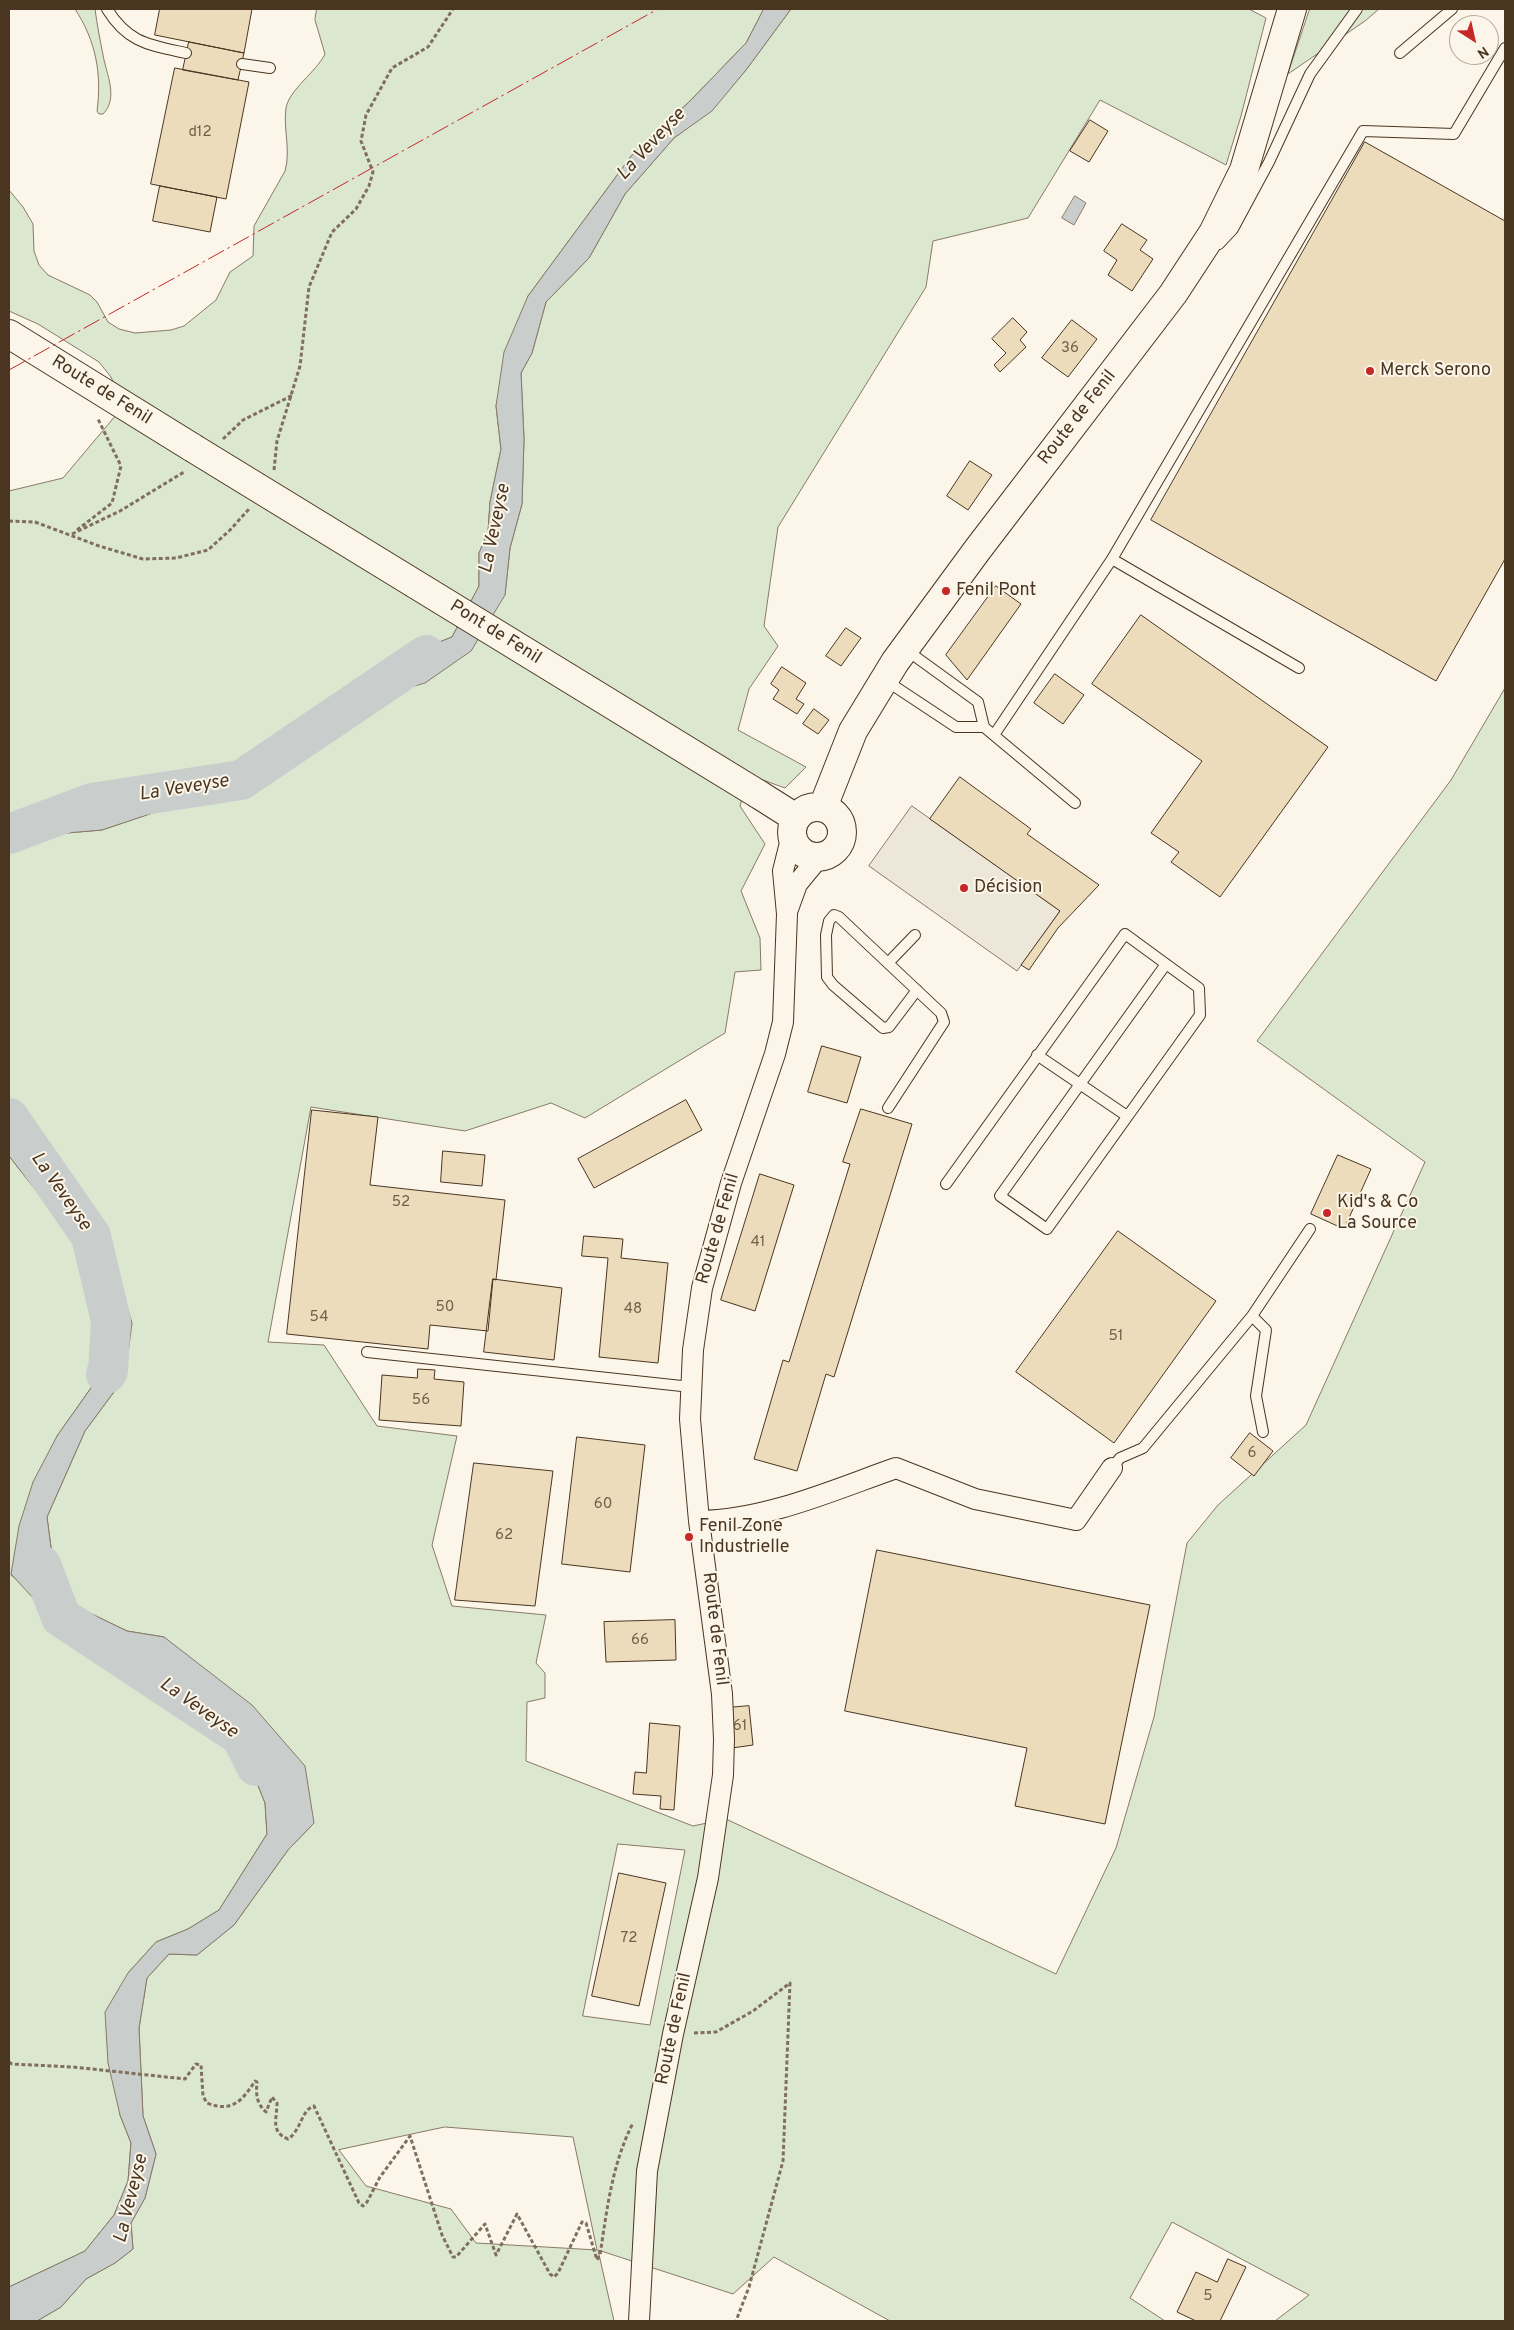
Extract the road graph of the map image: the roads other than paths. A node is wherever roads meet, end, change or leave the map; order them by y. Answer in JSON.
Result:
{"nodes":[{"id":1,"x":107,"y":9,"type":"edge"},
{"id":2,"x":1292,"y":9,"type":"edge"},
{"id":3,"x":1357,"y":9,"type":"edge"},
{"id":4,"x":1452,"y":9,"type":"edge"},
{"id":5,"x":1505,"y":48,"type":"edge"},
{"id":6,"x":186,"y":53,"type":"dead end"},
{"id":7,"x":1400,"y":53,"type":"dead end"},
{"id":8,"x":242,"y":64,"type":"dead end"},
{"id":9,"x":270,"y":68,"type":"dead end"},
{"id":10,"x":1173,"y":294,"type":"junction"},
{"id":11,"x":9,"y":334,"type":"edge"},
{"id":12,"x":194,"y":448,"type":"joint"},
{"id":13,"x":1112,"y":559,"type":"junction"},
{"id":14,"x":904,"y":649,"type":"junction"},
{"id":15,"x":1299,"y":668,"type":"dead end"},
{"id":16,"x":884,"y":680,"type":"junction"},
{"id":17,"x":984,"y":727,"type":"junction"},
{"id":18,"x":994,"y":735,"type":"junction"},
{"id":19,"x":1075,"y":803,"type":"dead end"},
{"id":20,"x":823,"y":807,"type":"junction"},
{"id":21,"x":794,"y":826,"type":"junction"},
{"id":22,"x":820,"y":856,"type":"junction"},
{"id":23,"x":787,"y":914,"type":"junction"},
{"id":24,"x":914,"y":935,"type":"dead end"},
{"id":25,"x":888,"y":963,"type":"junction"},
{"id":26,"x":1166,"y":964,"type":"junction"},
{"id":27,"x":917,"y":990,"type":"junction"},
{"id":28,"x":1037,"y":1055,"type":"junction"},
{"id":29,"x":1079,"y":1084,"type":"junction"},
{"id":30,"x":888,"y":1108,"type":"dead end"},
{"id":31,"x":1127,"y":1116,"type":"junction"},
{"id":32,"x":946,"y":1184,"type":"dead end"},
{"id":33,"x":1310,"y":1229,"type":"dead end"},
{"id":34,"x":1252,"y":1316,"type":"junction"},
{"id":35,"x":367,"y":1352,"type":"dead end"},
{"id":36,"x":691,"y":1387,"type":"junction"},
{"id":37,"x":1263,"y":1432,"type":"dead end"},
{"id":38,"x":1112,"y":1468,"type":"joint"},
{"id":39,"x":700,"y":1521,"type":"junction"},
{"id":40,"x":639,"y":2321,"type":"edge"}],
"edges":[{"from":1,"to":6,"type":"lane"},
{"from":2,"to":10,"type":"street","name":"Route de Fenil"},
{"from":3,"to":10,"type":"lane"},
{"from":4,"to":7,"type":"lane"},
{"from":5,"to":13,"type":"lane"},
{"from":8,"to":9,"type":"lane"},
{"from":10,"to":14,"type":"street","name":"Route de Fenil"},
{"from":11,"to":12,"type":"street","name":"Route de Fenil"},
{"from":12,"to":21,"type":"street","name":"Pont de Fenil","bridge":true},
{"from":13,"to":15,"type":"lane"},
{"from":13,"to":18,"type":"lane"},
{"from":14,"to":16,"type":"street","name":"Route de Fenil"},
{"from":14,"to":17,"type":"lane"},
{"from":16,"to":17,"type":"lane"},
{"from":16,"to":20,"type":"street","name":"Route de Fenil"},
{"from":17,"to":18,"type":"lane"},
{"from":18,"to":19,"type":"lane"},
{"from":20,"to":21,"type":"street"},
{"from":20,"to":22,"type":"street"},
{"from":21,"to":22,"type":"street"},
{"from":21,"to":23,"type":"street","name":"Route de Fenil"},
{"from":22,"to":23,"type":"street","name":"Route de Fenil"},
{"from":23,"to":36,"type":"street","name":"Route de Fenil"},
{"from":24,"to":25,"type":"lane"},
{"from":25,"to":27,"type":"lane"},
{"from":25,"to":27,"type":"lane"},
{"from":26,"to":28,"type":"lane"},
{"from":26,"to":29,"type":"lane"},
{"from":26,"to":31,"type":"lane"},
{"from":27,"to":30,"type":"lane"},
{"from":28,"to":29,"type":"lane"},
{"from":28,"to":32,"type":"lane"},
{"from":29,"to":31,"type":"lane"},
{"from":29,"to":31,"type":"lane"},
{"from":33,"to":34,"type":"lane"},
{"from":34,"to":37,"type":"lane"},
{"from":34,"to":38,"type":"lane"},
{"from":35,"to":36,"type":"lane"},
{"from":36,"to":39,"type":"street","name":"Route de Fenil"},
{"from":38,"to":39,"type":"street"},
{"from":39,"to":40,"type":"street","name":"Route de Fenil"}]}
